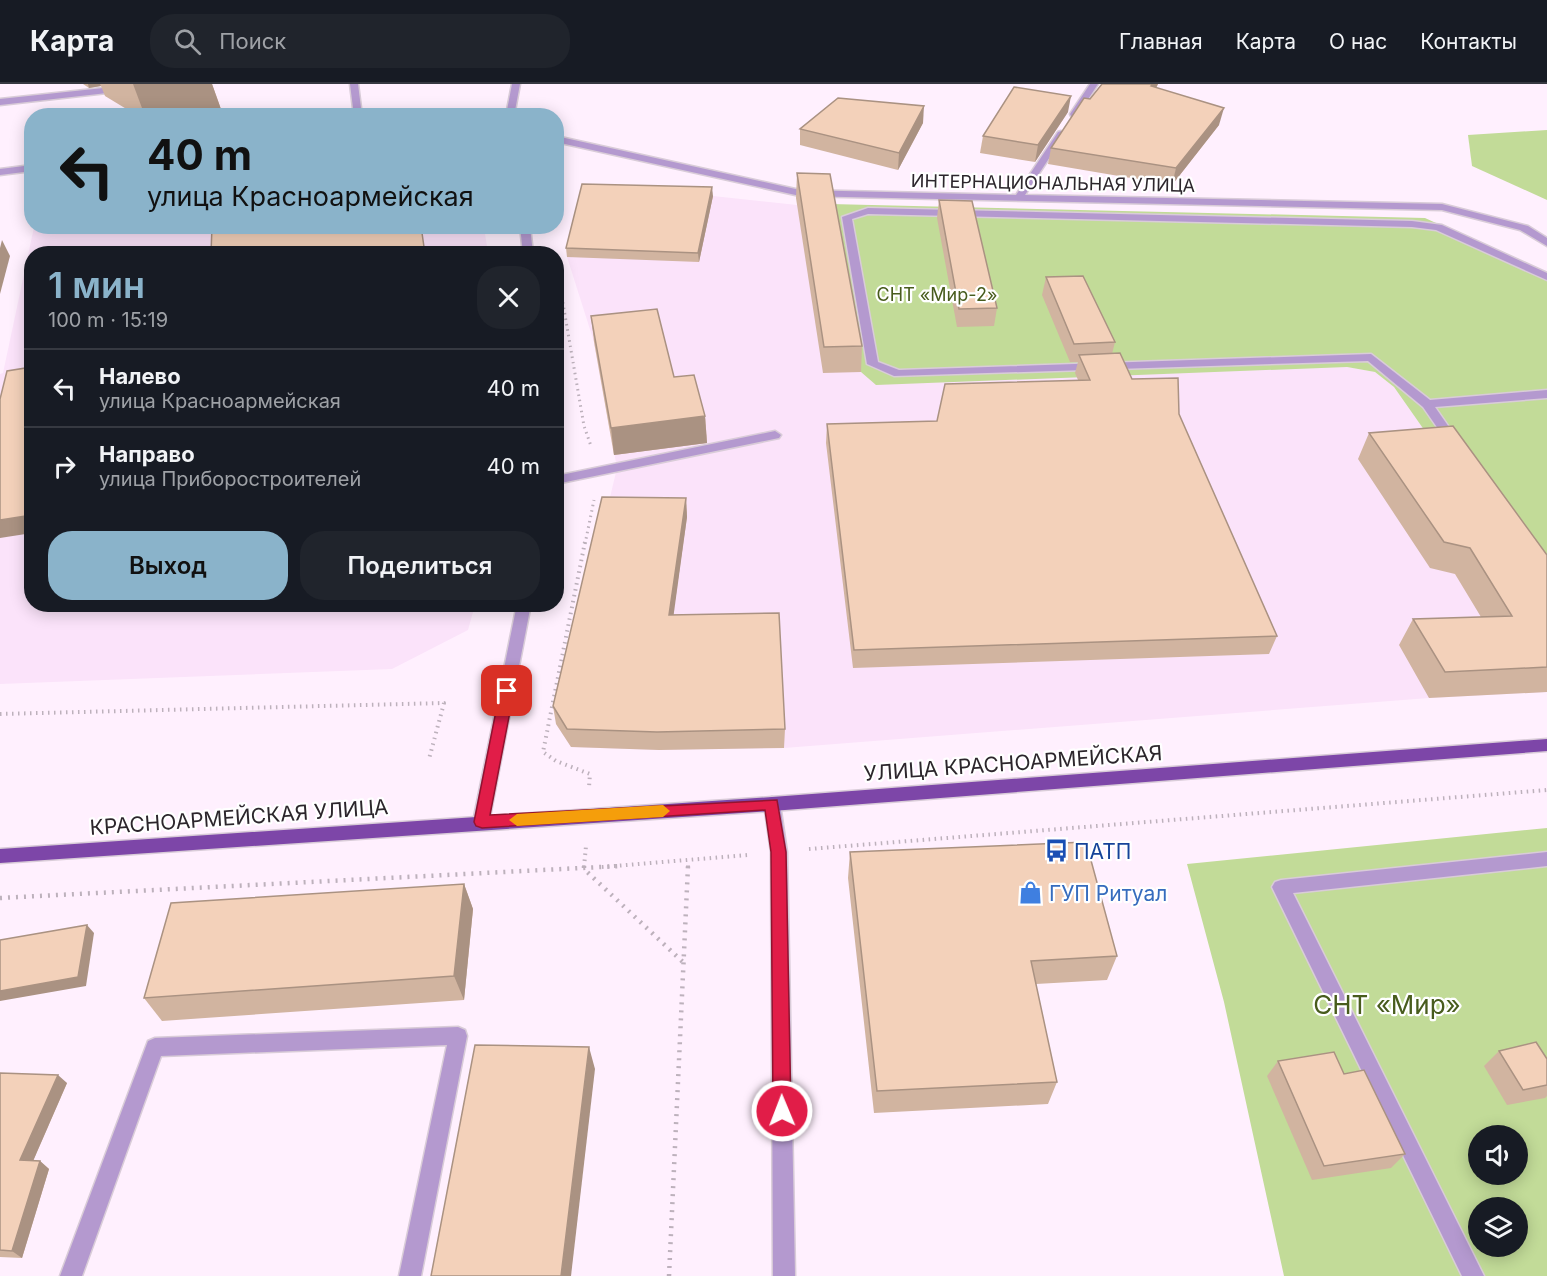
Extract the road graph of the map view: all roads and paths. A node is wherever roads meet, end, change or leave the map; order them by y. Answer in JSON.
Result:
{"nodes":[{"id":1,"x":354,"y":84,"type":"edge"},
{"id":2,"x":516,"y":84,"type":"edge"},
{"id":3,"x":1094,"y":84,"type":"edge"},
{"id":4,"x":136,"y":88,"type":"dead end"},
{"id":5,"x":0,"y":102,"type":"edge"},
{"id":6,"x":357,"y":108,"type":"edge"},
{"id":7,"x":511,"y":108,"type":"edge"},
{"id":8,"x":564,"y":141,"type":"edge"},
{"id":9,"x":24,"y":169,"type":"edge"},
{"id":10,"x":0,"y":172,"type":"edge"},
{"id":11,"x":1018,"y":199,"type":"junction"},
{"id":12,"x":1547,"y":243,"type":"edge"},
{"id":13,"x":1547,"y":277,"type":"edge"},
{"id":14,"x":564,"y":309,"type":"edge"},
{"id":15,"x":1547,"y":394,"type":"edge"},
{"id":16,"x":1427,"y":404,"type":"junction"},
{"id":17,"x":775,"y":435,"type":"dead end"},
{"id":18,"x":1460,"y":453,"type":"edge"},
{"id":19,"x":600,"y":472,"type":"junction"},
{"id":20,"x":564,"y":479,"type":"edge"},
{"id":21,"x":522,"y":612,"type":"edge"},
{"id":22,"x":0,"y":714,"type":"edge"},
{"id":23,"x":1547,"y":746,"type":"edge"},
{"id":24,"x":429,"y":759,"type":"dead end"},
{"id":25,"x":772,"y":804,"type":"junction"},
{"id":26,"x":589,"y":815,"type":"junction"},
{"id":27,"x":482,"y":822,"type":"junction"},
{"id":28,"x":0,"y":856,"type":"edge"},
{"id":29,"x":1547,"y":859,"type":"edge"},
{"id":30,"x":688,"y":861,"type":"dead end"},
{"id":31,"x":685,"y":964,"type":"junction"},
{"id":32,"x":71,"y":1276,"type":"edge"},
{"id":33,"x":410,"y":1276,"type":"edge"},
{"id":34,"x":669,"y":1276,"type":"edge"},
{"id":35,"x":784,"y":1276,"type":"edge"},
{"id":36,"x":1473,"y":1276,"type":"edge"}],
"edges":[{"from":1,"to":6,"type":"street"},
{"from":2,"to":7,"type":"street"},
{"from":3,"to":11,"type":"street"},
{"from":4,"to":5,"type":"street"},
{"from":8,"to":11,"type":"street","name":"ИНТЕРНАЦИОНАЛЬНАЯ УЛИЦА"},
{"from":9,"to":10,"type":"street"},
{"from":11,"to":12,"type":"street","name":"ИНТЕРНАЦИОНАЛЬНАЯ УЛИЦА"},
{"from":13,"to":16,"type":"street"},
{"from":14,"to":19,"type":"path"},
{"from":15,"to":16,"type":"street"},
{"from":16,"to":18,"type":"street"},
{"from":17,"to":19,"type":"street"},
{"from":19,"to":20,"type":"street"},
{"from":19,"to":26,"type":"path"},
{"from":21,"to":27,"type":"street"},
{"from":22,"to":24,"type":"path"},
{"from":23,"to":25,"type":"main road","name":"УЛИЦА КРАСНОАРМЕЙСКАЯ"},
{"from":25,"to":26,"type":"main road","name":"УЛИЦА КРАСНОАРМЕЙСКАЯ"},
{"from":25,"to":35,"type":"street"},
{"from":26,"to":27,"type":"main road","name":"УЛИЦА КРАСНОАРМЕЙСКАЯ"},
{"from":26,"to":31,"type":"path"},
{"from":27,"to":28,"type":"main road","name":"КРАСНОАРМЕЙСКАЯ УЛИЦА"},
{"from":29,"to":36,"type":"street"},
{"from":30,"to":31,"type":"path"},
{"from":31,"to":34,"type":"path"},
{"from":32,"to":33,"type":"street"}]}
